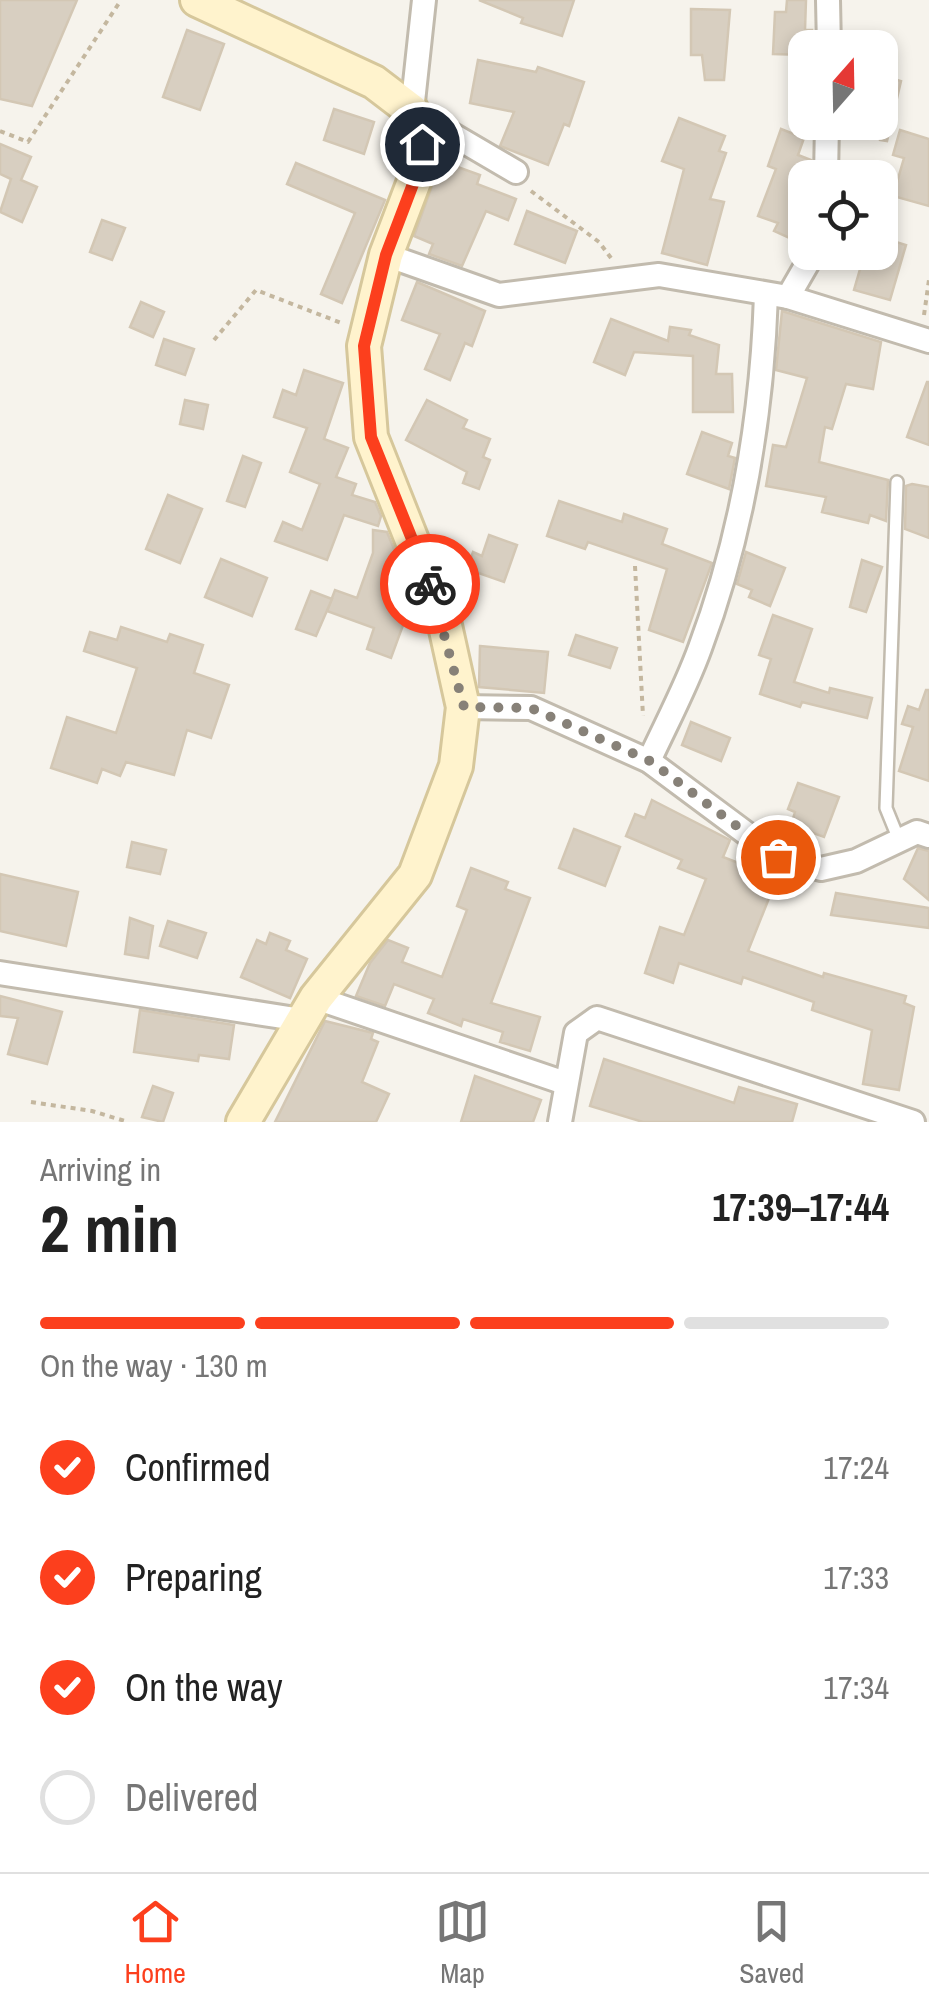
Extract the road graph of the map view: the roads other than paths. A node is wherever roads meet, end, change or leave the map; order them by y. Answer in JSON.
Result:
{"nodes":[{"id":1,"x":197,"y":0,"type":"edge"},
{"id":2,"x":424,"y":0,"type":"edge"},
{"id":3,"x":828,"y":0,"type":"edge"},
{"id":4,"x":829,"y":30,"type":"edge"},
{"id":5,"x":412,"y":111,"type":"junction"},
{"id":6,"x":516,"y":172,"type":"road end"},
{"id":7,"x":386,"y":255,"type":"junction"},
{"id":8,"x":799,"y":270,"type":"edge"},
{"id":9,"x":777,"y":296,"type":"junction"},
{"id":10,"x":925,"y":340,"type":"edge"},
{"id":11,"x":897,"y":482,"type":"dead end"},
{"id":12,"x":464,"y":707,"type":"junction"},
{"id":13,"x":644,"y":758,"type":"junction"},
{"id":14,"x":929,"y":836,"type":"edge"},
{"id":15,"x":899,"y":840,"type":"junction"},
{"id":16,"x":0,"y":973,"type":"edge"},
{"id":17,"x":309,"y":1009,"type":"junction"},
{"id":18,"x":564,"y":1082,"type":"junction"},
{"id":19,"x":244,"y":1122,"type":"edge"},
{"id":20,"x":560,"y":1122,"type":"edge"},
{"id":21,"x":913,"y":1122,"type":"edge"}],
"edges":[{"from":1,"to":5,"type":"street"},
{"from":2,"to":5,"type":"street"},
{"from":3,"to":4,"type":"street"},
{"from":5,"to":6,"type":"street"},
{"from":5,"to":7,"type":"street"},
{"from":7,"to":9,"type":"street"},
{"from":7,"to":12,"type":"street"},
{"from":8,"to":9,"type":"street"},
{"from":9,"to":10,"type":"street"},
{"from":9,"to":13,"type":"street"},
{"from":11,"to":15,"type":"lane"},
{"from":12,"to":13,"type":"street"},
{"from":12,"to":17,"type":"street"},
{"from":13,"to":15,"type":"street"},
{"from":14,"to":15,"type":"street"},
{"from":16,"to":17,"type":"street"},
{"from":17,"to":18,"type":"street"},
{"from":17,"to":19,"type":"street"},
{"from":18,"to":20,"type":"street"},
{"from":18,"to":21,"type":"street"}]}
